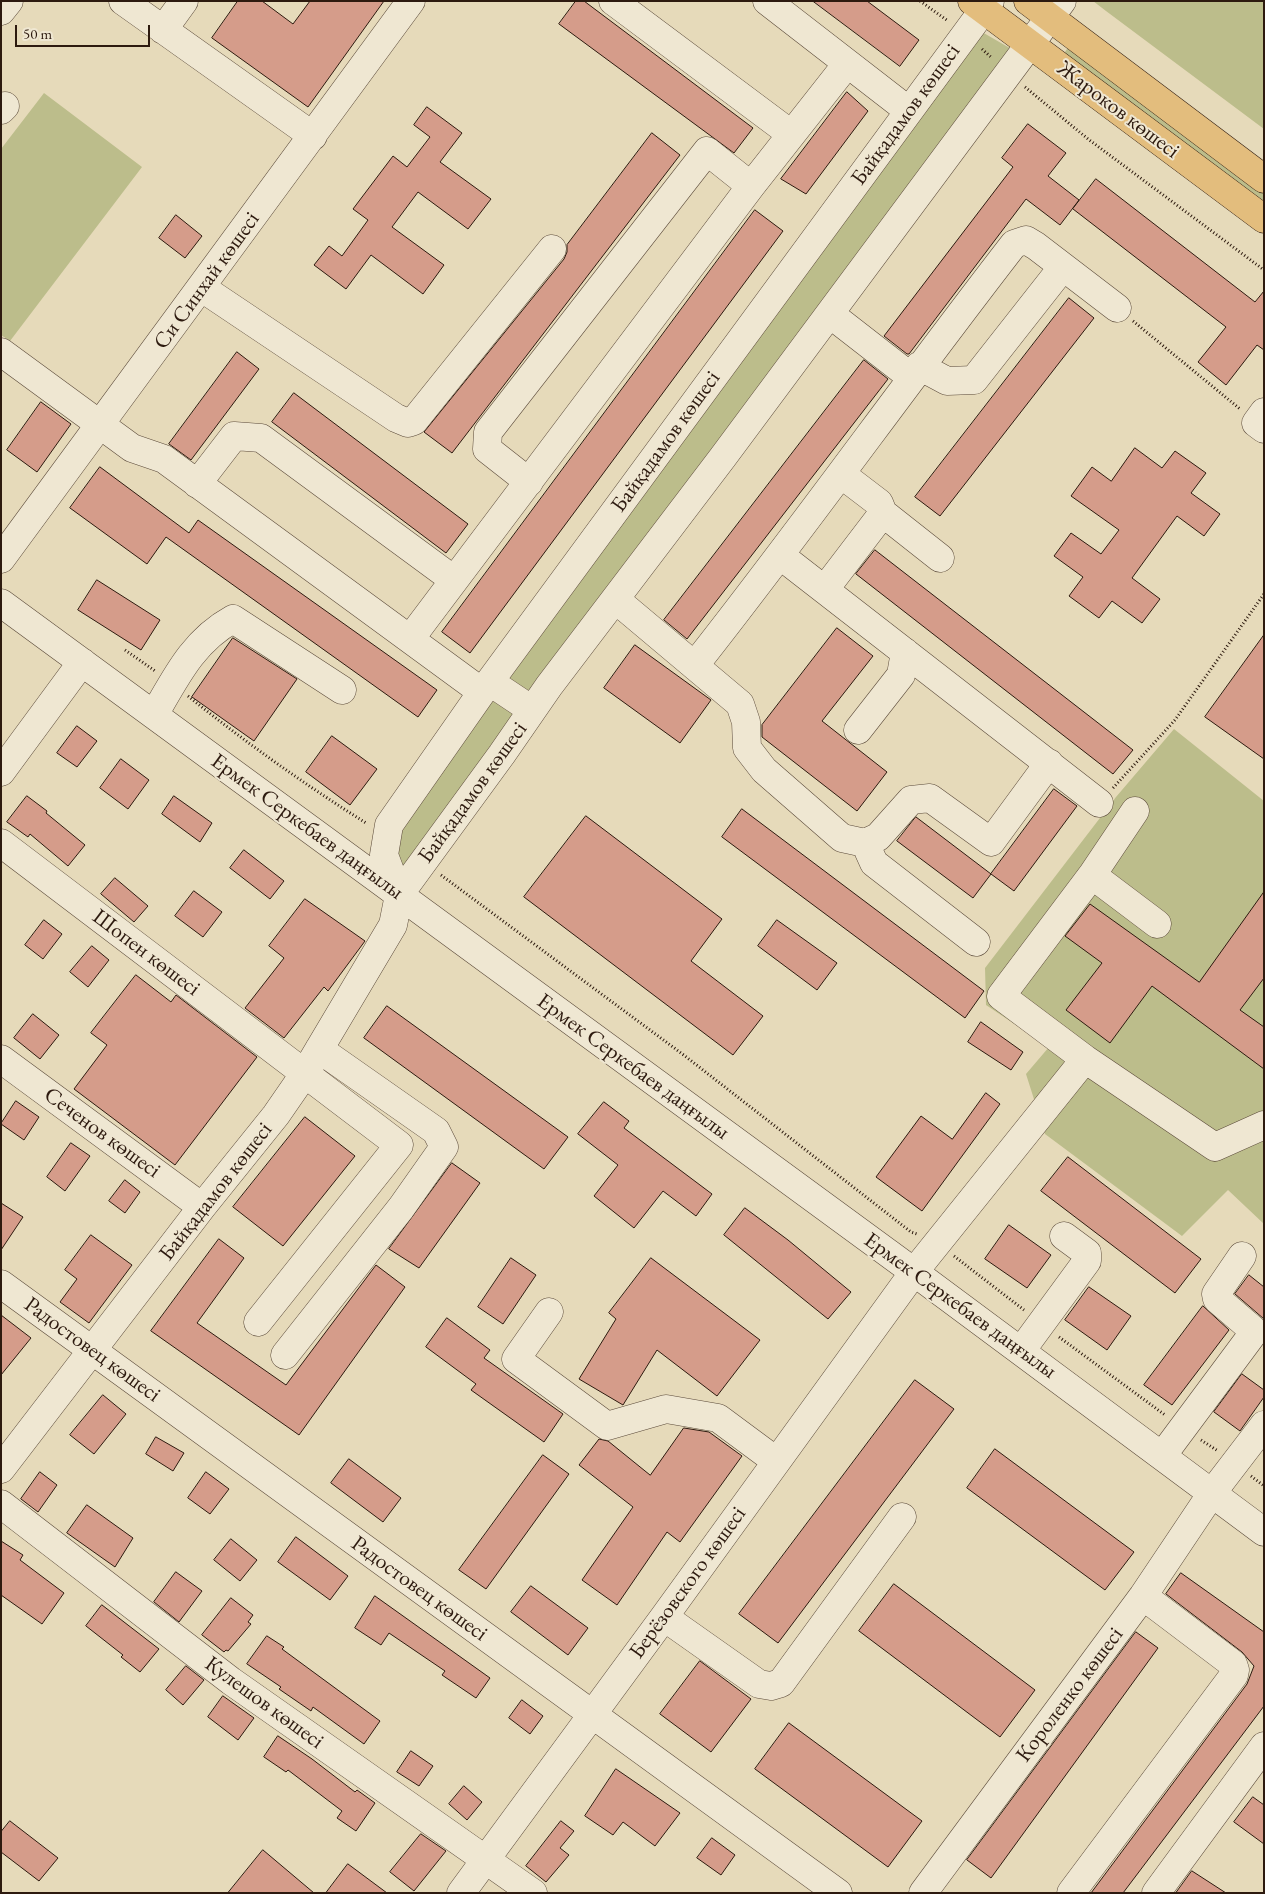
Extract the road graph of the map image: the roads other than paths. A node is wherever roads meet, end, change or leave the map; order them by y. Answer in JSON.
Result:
{"nodes":[{"id":1,"x":9,"y":1,"type":"edge"},
{"id":2,"x":123,"y":1,"type":"edge"},
{"id":3,"x":184,"y":1,"type":"edge"},
{"id":4,"x":411,"y":1,"type":"edge"},
{"id":5,"x":613,"y":1,"type":"edge"},
{"id":6,"x":766,"y":1,"type":"edge"},
{"id":7,"x":1028,"y":1,"type":"edge"},
{"id":8,"x":982,"y":4,"type":"edge"},
{"id":9,"x":1057,"y":10,"type":"edge"},
{"id":10,"x":1,"y":11,"type":"edge"},
{"id":11,"x":163,"y":30,"type":"junction"},
{"id":12,"x":1032,"y":45,"type":"junction"},
{"id":13,"x":846,"y":64,"type":"junction"},
{"id":14,"x":909,"y":111,"type":"junction"},
{"id":15,"x":790,"y":134,"type":"junction"},
{"id":16,"x":313,"y":136,"type":"junction"},
{"id":17,"x":1264,"y":179,"type":"edge"},
{"id":18,"x":751,"y":186,"type":"junction"},
{"id":19,"x":1264,"y":219,"type":"edge"},
{"id":20,"x":552,"y":249,"type":"dead end"},
{"id":21,"x":1062,"y":268,"type":"junction"},
{"id":22,"x":202,"y":288,"type":"junction"},
{"id":23,"x":1117,"y":308,"type":"road end"},
{"id":24,"x":830,"y":314,"type":"junction"},
{"id":25,"x":1,"y":352,"type":"edge"},
{"id":26,"x":915,"y":372,"type":"junction"},
{"id":27,"x":100,"y":424,"type":"junction"},
{"id":28,"x":841,"y":474,"type":"junction"},
{"id":29,"x":529,"y":482,"type":"junction"},
{"id":30,"x":197,"y":484,"type":"junction"},
{"id":31,"x":882,"y":513,"type":"junction"},
{"id":32,"x":781,"y":556,"type":"junction"},
{"id":33,"x":940,"y":558,"type":"dead end"},
{"id":34,"x":1,"y":559,"type":"edge"},
{"id":35,"x":454,"y":580,"type":"junction"},
{"id":36,"x":825,"y":589,"type":"junction"},
{"id":37,"x":616,"y":598,"type":"junction"},
{"id":38,"x":1,"y":603,"type":"edge"},
{"id":39,"x":410,"y":639,"type":"junction"},
{"id":40,"x":905,"y":652,"type":"junction"},
{"id":41,"x":82,"y":662,"type":"junction"},
{"id":42,"x":695,"y":665,"type":"junction"},
{"id":43,"x":486,"y":687,"type":"junction"},
{"id":44,"x":342,"y":690,"type":"dead end"},
{"id":45,"x":532,"y":710,"type":"junction"},
{"id":46,"x":154,"y":715,"type":"junction"},
{"id":47,"x":858,"y":730,"type":"dead end"},
{"id":48,"x":1049,"y":763,"type":"junction"},
{"id":49,"x":1,"y":772,"type":"edge"},
{"id":50,"x":1099,"y":803,"type":"road end"},
{"id":51,"x":1135,"y":811,"type":"dead end"},
{"id":52,"x":1,"y":843,"type":"edge"},
{"id":53,"x":865,"y":843,"type":"junction"},
{"id":54,"x":1092,"y":875,"type":"junction"},
{"id":55,"x":399,"y":895,"type":"junction"},
{"id":56,"x":1157,"y":924,"type":"dead end"},
{"id":57,"x":976,"y":942,"type":"dead end"},
{"id":58,"x":320,"y":1049,"type":"junction"},
{"id":59,"x":1,"y":1059,"type":"edge"},
{"id":60,"x":1085,"y":1059,"type":"junction"},
{"id":61,"x":298,"y":1068,"type":"junction"},
{"id":62,"x":1264,"y":1125,"type":"edge"},
{"id":63,"x":202,"y":1207,"type":"junction"},
{"id":64,"x":1064,"y":1236,"type":"dead end"},
{"id":65,"x":1242,"y":1256,"type":"dead end"},
{"id":66,"x":914,"y":1272,"type":"junction"},
{"id":67,"x":5,"y":1294,"type":"edge"},
{"id":68,"x":549,"y":1312,"type":"dead end"},
{"id":69,"x":258,"y":1322,"type":"dead end"},
{"id":70,"x":93,"y":1351,"type":"junction"},
{"id":71,"x":1020,"y":1351,"type":"junction"},
{"id":72,"x":285,"y":1355,"type":"dead end"},
{"id":73,"x":1264,"y":1425,"type":"edge"},
{"id":74,"x":1162,"y":1456,"type":"junction"},
{"id":75,"x":776,"y":1461,"type":"junction"},
{"id":76,"x":1,"y":1470,"type":"edge"},
{"id":77,"x":1212,"y":1493,"type":"junction"},
{"id":78,"x":1,"y":1504,"type":"edge"},
{"id":79,"x":902,"y":1517,"type":"dead end"},
{"id":80,"x":1264,"y":1532,"type":"edge"},
{"id":81,"x":1143,"y":1596,"type":"junction"},
{"id":82,"x":664,"y":1617,"type":"junction"},
{"id":83,"x":592,"y":1714,"type":"junction"},
{"id":84,"x":1264,"y":1746,"type":"edge"},
{"id":85,"x":485,"y":1858,"type":"junction"},
{"id":86,"x":461,"y":1893,"type":"edge"},
{"id":87,"x":533,"y":1893,"type":"edge"},
{"id":88,"x":838,"y":1893,"type":"edge"},
{"id":89,"x":923,"y":1893,"type":"edge"},
{"id":90,"x":1072,"y":1893,"type":"edge"},
{"id":91,"x":1156,"y":1893,"type":"edge"}],
"edges":[{"from":1,"to":10,"type":"street"},
{"from":2,"to":11,"type":"street"},
{"from":3,"to":11,"type":"street"},
{"from":4,"to":16,"type":"street","name":"Си Синхай көшесі"},
{"from":5,"to":15,"type":"street"},
{"from":6,"to":13,"type":"street"},
{"from":7,"to":9,"type":"main road","name":"Жароков көшесі"},
{"from":8,"to":12,"type":"main road","name":"Жароков көшесі"},
{"from":8,"to":14,"type":"street","name":"Байқадамов көшесі"},
{"from":9,"to":12,"type":"street","name":"Байқадамов көшесі"},
{"from":9,"to":17,"type":"main road","name":"Жароков көшесі"},
{"from":11,"to":16,"type":"street"},
{"from":12,"to":19,"type":"main road","name":"Жароков көшесі"},
{"from":12,"to":24,"type":"street","name":"Байқадамов көшесі"},
{"from":13,"to":14,"type":"street"},
{"from":13,"to":15,"type":"street"},
{"from":14,"to":43,"type":"street","name":"Байқадамов көшесі"},
{"from":15,"to":18,"type":"street"},
{"from":16,"to":22,"type":"street","name":"Си Синхай көшесі"},
{"from":18,"to":29,"type":"street"},
{"from":18,"to":29,"type":"street"},
{"from":20,"to":22,"type":"street"},
{"from":21,"to":23,"type":"street"},
{"from":21,"to":26,"type":"street"},
{"from":21,"to":26,"type":"street"},
{"from":22,"to":27,"type":"street","name":"Си Синхай көшесі"},
{"from":24,"to":26,"type":"street"},
{"from":24,"to":37,"type":"street","name":"Байқадамов көшесі"},
{"from":25,"to":27,"type":"street"},
{"from":26,"to":28,"type":"street"},
{"from":27,"to":30,"type":"street"},
{"from":27,"to":34,"type":"street","name":"Си Синхай көшесі"},
{"from":28,"to":31,"type":"street"},
{"from":28,"to":32,"type":"street"},
{"from":29,"to":35,"type":"street"},
{"from":30,"to":35,"type":"street"},
{"from":30,"to":39,"type":"street"},
{"from":31,"to":33,"type":"street"},
{"from":31,"to":36,"type":"street"},
{"from":32,"to":36,"type":"street"},
{"from":32,"to":42,"type":"street"},
{"from":35,"to":39,"type":"street"},
{"from":36,"to":40,"type":"street"},
{"from":37,"to":42,"type":"street"},
{"from":37,"to":45,"type":"street","name":"Байқадамов көшесі"},
{"from":38,"to":41,"type":"street","name":"Ермек Серкебаев даңғылы"},
{"from":39,"to":43,"type":"street"},
{"from":40,"to":47,"type":"street"},
{"from":40,"to":48,"type":"street"},
{"from":41,"to":46,"type":"street","name":"Ермек Серкебаев даңғылы"},
{"from":41,"to":49,"type":"street"},
{"from":42,"to":53,"type":"street"},
{"from":43,"to":45,"type":"street"},
{"from":43,"to":55,"type":"street","name":"Байқадамов көшесі"},
{"from":44,"to":46,"type":"street"},
{"from":45,"to":55,"type":"street","name":"Байқадамов көшесі"},
{"from":46,"to":55,"type":"street","name":"Ермек Серкебаев даңғылы"},
{"from":48,"to":50,"type":"street"},
{"from":48,"to":53,"type":"street"},
{"from":51,"to":54,"type":"street"},
{"from":52,"to":61,"type":"street","name":"Шопен көшесі"},
{"from":53,"to":57,"type":"street"},
{"from":54,"to":56,"type":"street"},
{"from":54,"to":60,"type":"street"},
{"from":55,"to":58,"type":"street","name":"Байқадамов көшесі"},
{"from":55,"to":66,"type":"street","name":"Ермек Серкебаев даңғылы"},
{"from":58,"to":61,"type":"street","name":"Байқадамов көшесі"},
{"from":58,"to":72,"type":"street"},
{"from":59,"to":63,"type":"street","name":"Сеченов көшесі"},
{"from":60,"to":62,"type":"street"},
{"from":60,"to":66,"type":"street","name":"Берёзовского көшесі"},
{"from":61,"to":63,"type":"street","name":"Байқадамов көшесі"},
{"from":61,"to":69,"type":"street","name":"Шопен көшесі"},
{"from":63,"to":70,"type":"street","name":"Байқадамов көшесі"},
{"from":64,"to":71,"type":"street"},
{"from":65,"to":74,"type":"street"},
{"from":66,"to":71,"type":"street","name":"Ермек Серкебаев даңғылы"},
{"from":66,"to":75,"type":"street","name":"Берёзовского көшесі"},
{"from":67,"to":70,"type":"street","name":"Радостовец көшесі"},
{"from":68,"to":75,"type":"street"},
{"from":70,"to":76,"type":"street","name":"Байқадамов көшесі"},
{"from":70,"to":83,"type":"street","name":"Радостовец көшесі"},
{"from":71,"to":74,"type":"street","name":"Ермек Серкебаев даңғылы"},
{"from":73,"to":77,"type":"street","name":"Короленко көшесі"},
{"from":74,"to":77,"type":"street","name":"Ермек Серкебаев даңғылы"},
{"from":75,"to":82,"type":"street","name":"Берёзовского көшесі"},
{"from":77,"to":80,"type":"street","name":"Ермек Серкебаев даңғылы"},
{"from":77,"to":81,"type":"street","name":"Короленко көшесі"},
{"from":78,"to":85,"type":"street","name":"Кулешов көшесі"},
{"from":79,"to":82,"type":"street"},
{"from":81,"to":89,"type":"street","name":"Короленко көшесі"},
{"from":81,"to":90,"type":"street"},
{"from":82,"to":83,"type":"street","name":"Берёзовского көшесі"},
{"from":83,"to":85,"type":"street","name":"Берёзовского көшесі"},
{"from":83,"to":88,"type":"street","name":"Радостовец көшесі"},
{"from":84,"to":91,"type":"street"},
{"from":85,"to":86,"type":"street","name":"Берёзовского көшесі"},
{"from":85,"to":87,"type":"street","name":"Кулешов көшесі"}]}
